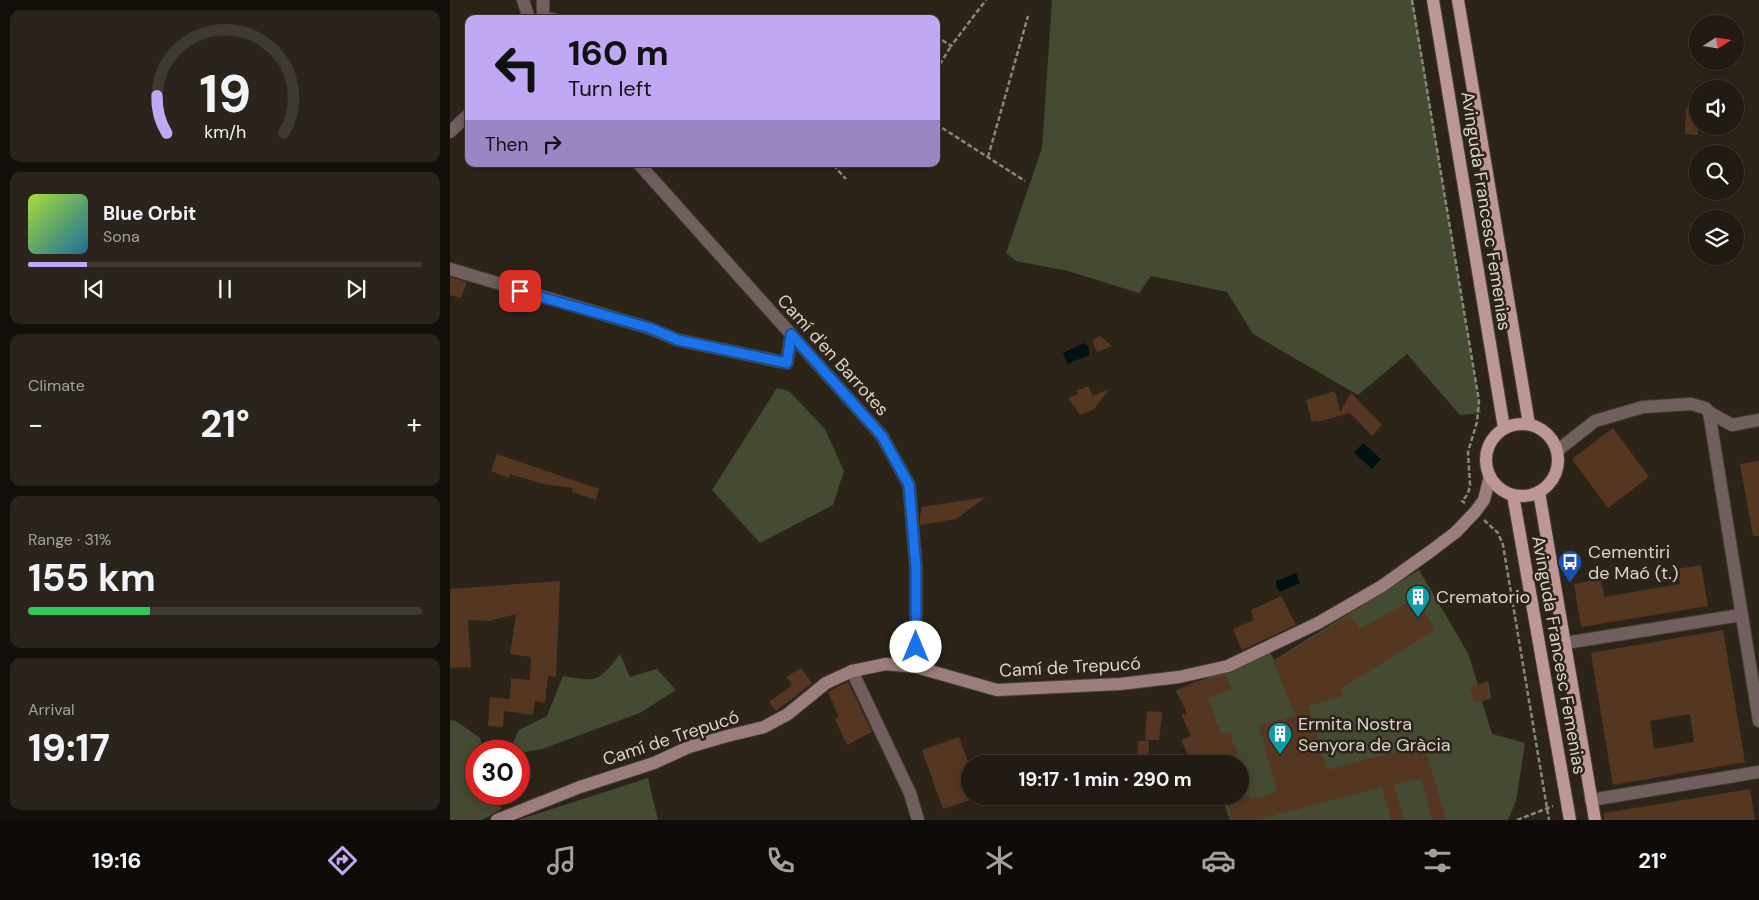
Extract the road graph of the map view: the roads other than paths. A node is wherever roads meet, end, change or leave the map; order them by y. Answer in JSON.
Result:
{"nodes":[{"id":1,"x":523,"y":0,"type":"edge"},
{"id":2,"x":543,"y":0,"type":"edge"},
{"id":3,"x":1433,"y":0,"type":"edge"},
{"id":4,"x":1458,"y":0,"type":"edge"},
{"id":5,"x":528,"y":15,"type":"edge"},
{"id":6,"x":546,"y":15,"type":"edge"},
{"id":7,"x":465,"y":118,"type":"edge"},
{"id":8,"x":450,"y":132,"type":"edge"},
{"id":9,"x":642,"y":167,"type":"edge"},
{"id":10,"x":450,"y":270,"type":"edge"},
{"id":11,"x":791,"y":334,"type":"junction"},
{"id":12,"x":1709,"y":412,"type":"junction"},
{"id":13,"x":1759,"y":420,"type":"edge"},
{"id":14,"x":1529,"y":424,"type":"junction"},
{"id":15,"x":1504,"y":428,"type":"junction"},
{"id":16,"x":1558,"y":450,"type":"junction"},
{"id":17,"x":1490,"y":476,"type":"junction"},
{"id":18,"x":1538,"y":492,"type":"junction"},
{"id":19,"x":1514,"y":495,"type":"junction"},
{"id":20,"x":1740,"y":614,"type":"junction"},
{"id":21,"x":1565,"y":643,"type":"junction"},
{"id":22,"x":916,"y":667,"type":"junction"},
{"id":23,"x":852,"y":671,"type":"junction"},
{"id":24,"x":1759,"y":721,"type":"edge"},
{"id":25,"x":1759,"y":772,"type":"edge"},
{"id":26,"x":1591,"y":800,"type":"junction"},
{"id":27,"x":497,"y":820,"type":"edge"},
{"id":28,"x":918,"y":820,"type":"edge"},
{"id":29,"x":1570,"y":820,"type":"edge"},
{"id":30,"x":1595,"y":820,"type":"edge"}],
"edges":[{"from":1,"to":5,"type":"street"},
{"from":2,"to":6,"type":"street"},
{"from":3,"to":15,"type":"main road","name":"Avinguda Francesc Femenias"},
{"from":4,"to":14,"type":"main road","name":"Avinguda Francesc Femenias"},
{"from":7,"to":8,"type":"street"},
{"from":9,"to":11,"type":"street","name":"Camí d'en Barrotes"},
{"from":10,"to":11,"type":"street"},
{"from":11,"to":22,"type":"street","name":"Camí d'en Barrotes"},
{"from":12,"to":13,"type":"street"},
{"from":12,"to":16,"type":"street"},
{"from":12,"to":20,"type":"street"},
{"from":14,"to":15,"type":"main road"},
{"from":14,"to":16,"type":"main road"},
{"from":15,"to":17,"type":"main road"},
{"from":16,"to":18,"type":"main road"},
{"from":17,"to":19,"type":"main road"},
{"from":17,"to":22,"type":"street","name":"Camí de Trepucó"},
{"from":18,"to":19,"type":"main road"},
{"from":18,"to":21,"type":"main road","name":"Avinguda Francesc Femenias"},
{"from":19,"to":29,"type":"main road","name":"Avinguda Francesc Femenias"},
{"from":20,"to":21,"type":"street"},
{"from":20,"to":24,"type":"street"},
{"from":21,"to":26,"type":"main road","name":"Avinguda Francesc Femenias"},
{"from":22,"to":23,"type":"street","name":"Camí de Trepucó"},
{"from":23,"to":27,"type":"street","name":"Camí de Trepucó"},
{"from":23,"to":28,"type":"street"},
{"from":25,"to":26,"type":"street"},
{"from":26,"to":30,"type":"main road","name":"Avinguda Francesc Femenias"}]}
